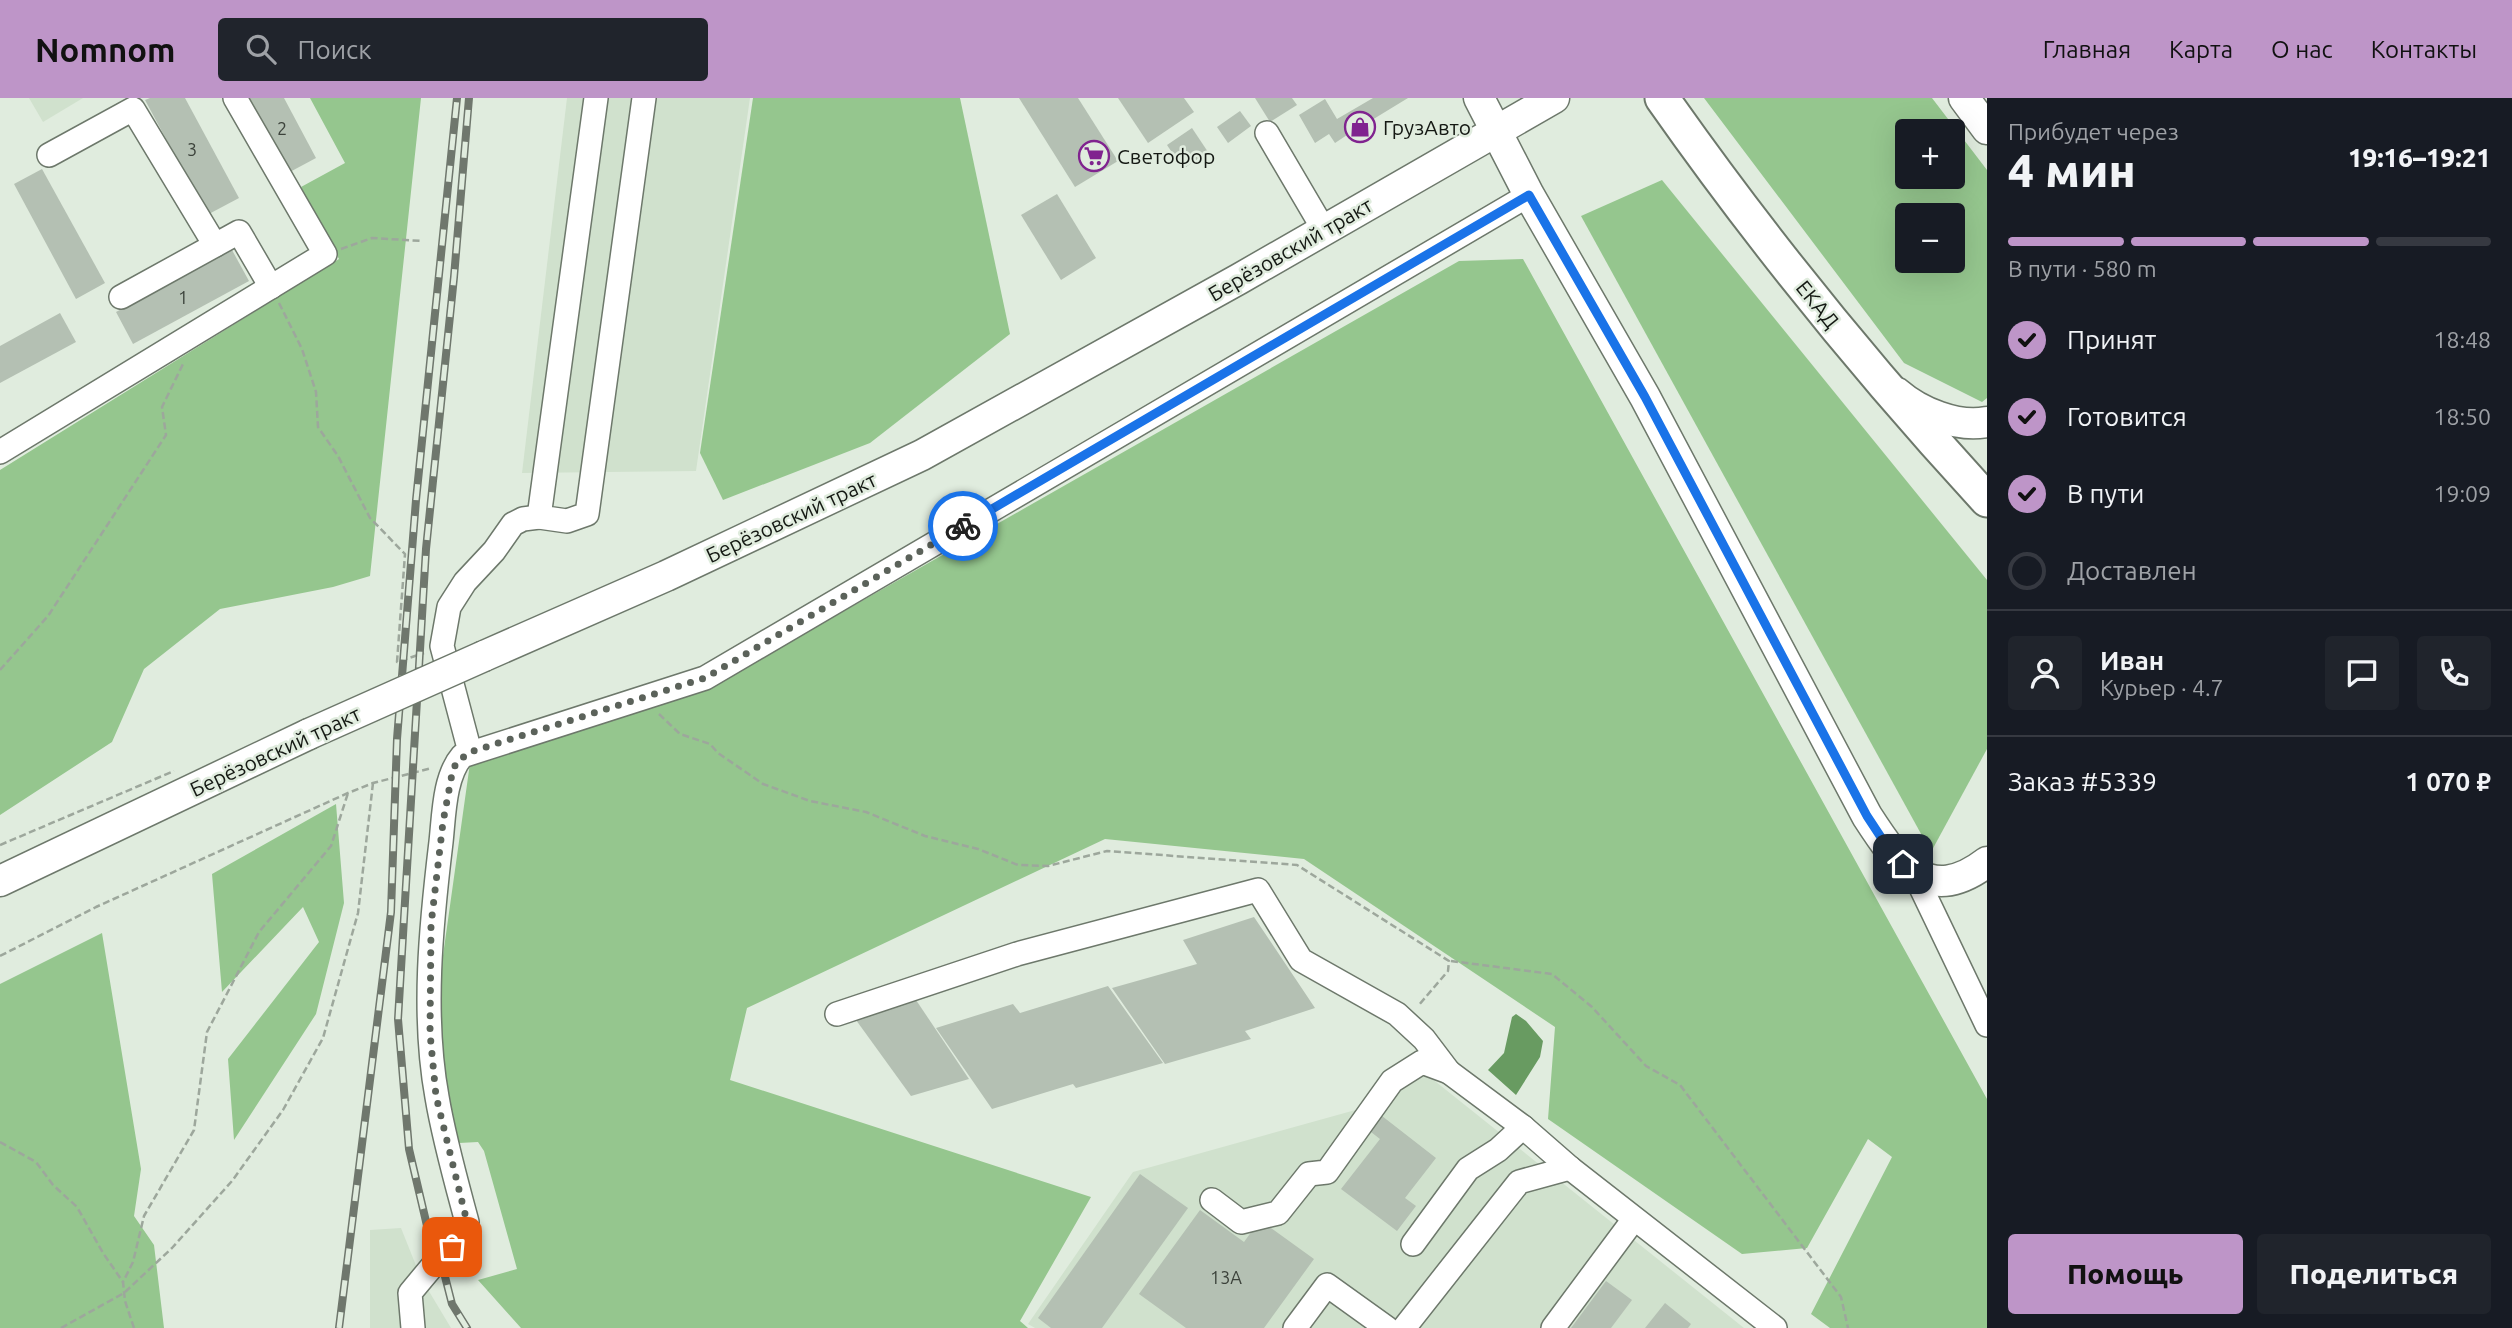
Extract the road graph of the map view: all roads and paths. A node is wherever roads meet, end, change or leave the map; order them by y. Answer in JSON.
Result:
{"nodes":[{"id":1,"x":235,"y":98,"type":"edge"},
{"id":2,"x":596,"y":98,"type":"edge"},
{"id":3,"x":644,"y":98,"type":"edge"},
{"id":4,"x":1479,"y":98,"type":"edge"},
{"id":5,"x":1554,"y":98,"type":"edge"},
{"id":6,"x":1964,"y":98,"type":"edge"},
{"id":7,"x":1664,"y":101,"type":"edge"},
{"id":8,"x":1987,"y":129,"type":"edge"},
{"id":9,"x":1496,"y":132,"type":"junction"},
{"id":10,"x":1267,"y":133,"type":"dead end"},
{"id":11,"x":49,"y":155,"type":"dead end"},
{"id":12,"x":1529,"y":195,"type":"junction"},
{"id":13,"x":1324,"y":230,"type":"junction"},
{"id":14,"x":423,"y":241,"type":"dead end"},
{"id":15,"x":215,"y":245,"type":"junction"},
{"id":16,"x":325,"y":254,"type":"junction"},
{"id":17,"x":271,"y":287,"type":"junction"},
{"id":18,"x":121,"y":297,"type":"dead end"},
{"id":19,"x":184,"y":363,"type":"dead end"},
{"id":20,"x":1874,"y":372,"type":"junction"},
{"id":21,"x":1987,"y":422,"type":"edge"},
{"id":22,"x":0,"y":452,"type":"edge"},
{"id":23,"x":1987,"y":499,"type":"edge"},
{"id":24,"x":539,"y":517,"type":"junction"},
{"id":25,"x":442,"y":646,"type":"junction"},
{"id":26,"x":0,"y":670,"type":"edge"},
{"id":27,"x":634,"y":700,"type":"junction"},
{"id":28,"x":463,"y":757,"type":"junction"},
{"id":29,"x":177,"y":770,"type":"dead end"},
{"id":30,"x":373,"y":783,"type":"junction"},
{"id":31,"x":348,"y":793,"type":"junction"},
{"id":32,"x":0,"y":845,"type":"edge"},
{"id":33,"x":1987,"y":862,"type":"edge"},
{"id":34,"x":1915,"y":875,"type":"junction"},
{"id":35,"x":0,"y":881,"type":"edge"},
{"id":36,"x":0,"y":957,"type":"edge"},
{"id":37,"x":1449,"y":961,"type":"junction"},
{"id":38,"x":837,"y":1014,"type":"dead end"},
{"id":39,"x":1405,"y":1022,"type":"junction"},
{"id":40,"x":1987,"y":1025,"type":"edge"},
{"id":41,"x":1449,"y":1072,"type":"junction"},
{"id":42,"x":1523,"y":1127,"type":"junction"},
{"id":43,"x":0,"y":1142,"type":"edge"},
{"id":44,"x":1570,"y":1168,"type":"junction"},
{"id":45,"x":1212,"y":1200,"type":"dead end"},
{"id":46,"x":1634,"y":1219,"type":"junction"},
{"id":47,"x":1413,"y":1244,"type":"dead end"},
{"id":48,"x":123,"y":1282,"type":"junction"},
{"id":49,"x":124,"y":1293,"type":"junction"},
{"id":50,"x":61,"y":1328,"type":"edge"},
{"id":51,"x":134,"y":1328,"type":"edge"},
{"id":52,"x":413,"y":1328,"type":"edge"},
{"id":53,"x":1296,"y":1328,"type":"edge"},
{"id":54,"x":1387,"y":1328,"type":"edge"},
{"id":55,"x":1404,"y":1328,"type":"edge"},
{"id":56,"x":1553,"y":1328,"type":"edge"},
{"id":57,"x":1775,"y":1328,"type":"edge"},
{"id":58,"x":1848,"y":1328,"type":"edge"}],
"edges":[{"from":1,"to":16,"type":"street"},
{"from":2,"to":24,"type":"street"},
{"from":3,"to":24,"type":"street"},
{"from":4,"to":9,"type":"main road"},
{"from":5,"to":9,"type":"main road","name":"Берёзовский тракт"},
{"from":6,"to":8,"type":"main road"},
{"from":7,"to":20,"type":"highway","name":"ЕКАД"},
{"from":9,"to":12,"type":"main road"},
{"from":9,"to":13,"type":"main road","name":"Берёзовский тракт"},
{"from":10,"to":13,"type":"street"},
{"from":11,"to":15,"type":"street"},
{"from":12,"to":27,"type":"street"},
{"from":12,"to":34,"type":"main road"},
{"from":13,"to":35,"type":"main road","name":"Берёзовский тракт","bridge":true},
{"from":14,"to":16,"type":"path"},
{"from":15,"to":17,"type":"street"},
{"from":15,"to":18,"type":"street"},
{"from":16,"to":17,"type":"street"},
{"from":17,"to":22,"type":"street"},
{"from":17,"to":25,"type":"path"},
{"from":19,"to":26,"type":"path"},
{"from":20,"to":21,"type":"main road"},
{"from":20,"to":23,"type":"highway","name":"ЕКАД"},
{"from":24,"to":25,"type":"street"},
{"from":25,"to":28,"type":"street"},
{"from":27,"to":28,"type":"street"},
{"from":27,"to":37,"type":"path"},
{"from":28,"to":30,"type":"path"},
{"from":28,"to":52,"type":"street"},
{"from":29,"to":32,"type":"path"},
{"from":30,"to":31,"type":"path"},
{"from":30,"to":49,"type":"path"},
{"from":31,"to":36,"type":"path"},
{"from":31,"to":48,"type":"path"},
{"from":33,"to":34,"type":"main road"},
{"from":34,"to":40,"type":"street"},
{"from":37,"to":39,"type":"path"},
{"from":37,"to":58,"type":"path"},
{"from":38,"to":39,"type":"street"},
{"from":39,"to":41,"type":"street"},
{"from":41,"to":42,"type":"street"},
{"from":41,"to":45,"type":"street"},
{"from":42,"to":44,"type":"street"},
{"from":42,"to":47,"type":"street"},
{"from":43,"to":48,"type":"path"},
{"from":44,"to":46,"type":"street"},
{"from":44,"to":55,"type":"street"},
{"from":46,"to":56,"type":"street"},
{"from":46,"to":57,"type":"street"},
{"from":48,"to":49,"type":"path"},
{"from":49,"to":50,"type":"path"},
{"from":49,"to":51,"type":"path"},
{"from":53,"to":54,"type":"street"}]}
